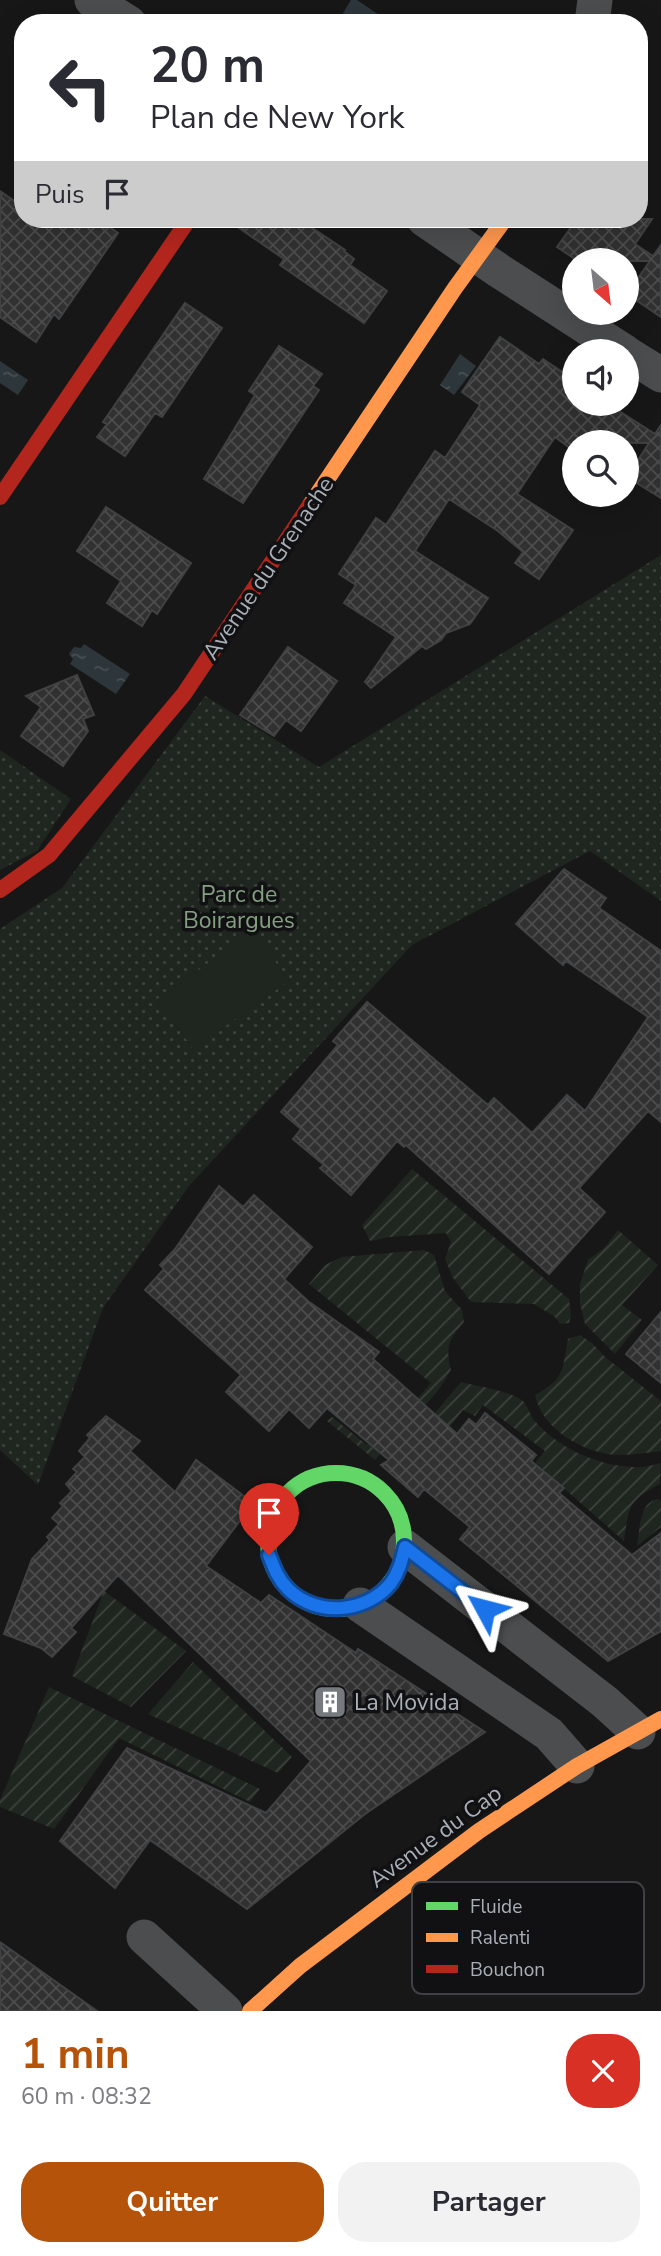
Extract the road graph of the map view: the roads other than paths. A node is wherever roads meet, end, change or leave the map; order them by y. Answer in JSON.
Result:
{"nodes":[{"id":1,"x":92,"y":0,"type":"edge"},
{"id":2,"x":115,"y":14,"type":"edge"},
{"id":3,"x":183,"y":228,"type":"edge"},
{"id":4,"x":437,"y":228,"type":"edge"},
{"id":5,"x":498,"y":228,"type":"edge"},
{"id":6,"x":477,"y":256,"type":"junction"},
{"id":7,"x":606,"y":339,"type":"edge"},
{"id":8,"x":639,"y":361,"type":"edge"},
{"id":9,"x":661,"y":375,"type":"edge"},
{"id":10,"x":0,"y":497,"type":"edge"},
{"id":11,"x":0,"y":890,"type":"edge"},
{"id":12,"x":405,"y":1547,"type":"junction"},
{"id":13,"x":360,"y":1605,"type":"junction"},
{"id":14,"x":649,"y":1726,"type":"edge"},
{"id":15,"x":577,"y":1766,"type":"junction"},
{"id":16,"x":144,"y":1937,"type":"dead end"},
{"id":17,"x":225,"y":2011,"type":"edge"},
{"id":18,"x":250,"y":2011,"type":"edge"}],
"edges":[{"from":1,"to":2,"type":"street"},
{"from":3,"to":10,"type":"street"},
{"from":4,"to":6,"type":"street"},
{"from":5,"to":6,"type":"street","name":"Avenue du Grenache"},
{"from":6,"to":7,"type":"street"},
{"from":6,"to":11,"type":"street","name":"Avenue du Grenache"},
{"from":8,"to":9,"type":"street"},
{"from":12,"to":13,"type":"street"},
{"from":12,"to":13,"type":"street"},
{"from":12,"to":14,"type":"street"},
{"from":13,"to":15,"type":"street"},
{"from":14,"to":15,"type":"street","name":"Avenue du Cap"},
{"from":15,"to":18,"type":"street","name":"Avenue du Cap"},
{"from":16,"to":17,"type":"street"}]}
